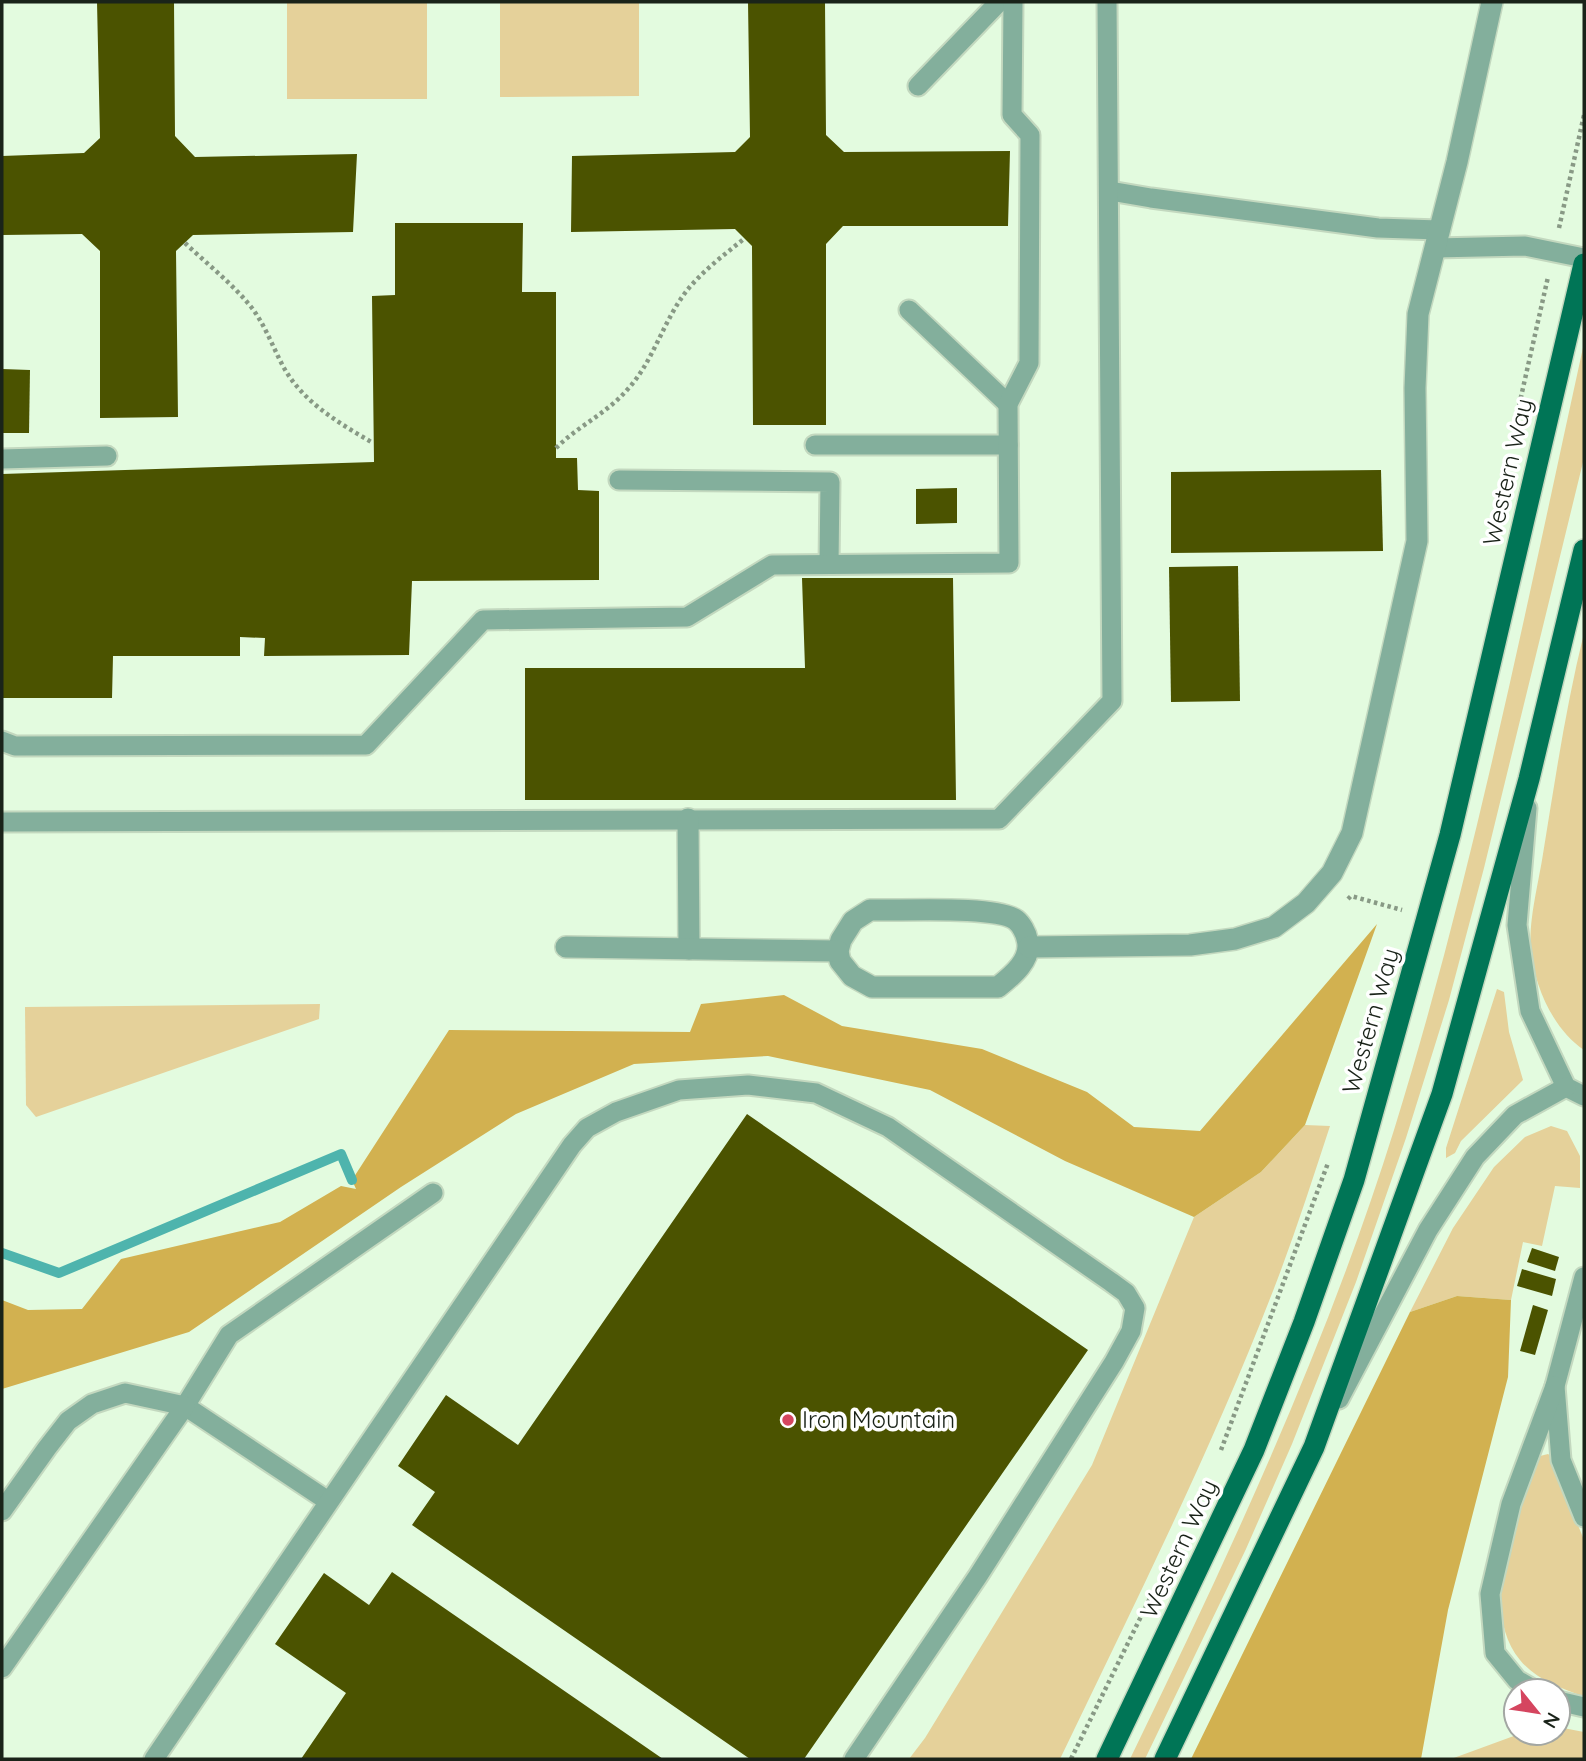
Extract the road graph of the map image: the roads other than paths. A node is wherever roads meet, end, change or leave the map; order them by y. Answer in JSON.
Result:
{"nodes":[{"id":1,"x":999,"y":2,"type":"edge"},
{"id":2,"x":1013,"y":2,"type":"edge"},
{"id":3,"x":1107,"y":2,"type":"edge"},
{"id":4,"x":1492,"y":2,"type":"edge"},
{"id":5,"x":918,"y":86,"type":"dead end"},
{"id":6,"x":1110,"y":191,"type":"junction"},
{"id":7,"x":1437,"y":239,"type":"junction"},
{"id":8,"x":1584,"y":261,"type":"edge"},
{"id":9,"x":909,"y":310,"type":"dead end"},
{"id":10,"x":1008,"y":404,"type":"junction"},
{"id":11,"x":815,"y":445,"type":"dead end"},
{"id":12,"x":1008,"y":445,"type":"junction"},
{"id":13,"x":107,"y":456,"type":"dead end"},
{"id":14,"x":2,"y":459,"type":"edge"},
{"id":15,"x":619,"y":480,"type":"dead end"},
{"id":16,"x":1584,"y":550,"type":"edge"},
{"id":17,"x":829,"y":564,"type":"junction"},
{"id":18,"x":2,"y":741,"type":"edge"},
{"id":19,"x":1529,"y":779,"type":"junction"},
{"id":20,"x":688,"y":819,"type":"junction"},
{"id":21,"x":2,"y":821,"type":"edge"},
{"id":22,"x":566,"y":947,"type":"dead end"},
{"id":23,"x":1029,"y":947,"type":"junction"},
{"id":24,"x":689,"y":949,"type":"junction"},
{"id":25,"x":838,"y":951,"type":"junction"},
{"id":26,"x":1566,"y":1087,"type":"junction"},
{"id":27,"x":1584,"y":1096,"type":"edge"},
{"id":28,"x":433,"y":1193,"type":"dead end"},
{"id":29,"x":1584,"y":1277,"type":"edge"},
{"id":30,"x":1555,"y":1386,"type":"junction"},
{"id":31,"x":185,"y":1406,"type":"junction"},
{"id":32,"x":1314,"y":1447,"type":"junction"},
{"id":33,"x":328,"y":1502,"type":"junction"},
{"id":34,"x":2,"y":1511,"type":"edge"},
{"id":35,"x":1584,"y":1517,"type":"edge"},
{"id":36,"x":2,"y":1668,"type":"edge"},
{"id":37,"x":1515,"y":1677,"type":"edge"},
{"id":38,"x":154,"y":1759,"type":"edge"},
{"id":39,"x":854,"y":1759,"type":"edge"},
{"id":40,"x":1107,"y":1759,"type":"edge"},
{"id":41,"x":1165,"y":1759,"type":"edge"}],
"edges":[{"from":1,"to":5,"type":"lane"},
{"from":2,"to":10,"type":"lane"},
{"from":3,"to":6,"type":"lane"},
{"from":4,"to":7,"type":"street"},
{"from":6,"to":7,"type":"lane"},
{"from":6,"to":20,"type":"lane"},
{"from":7,"to":8,"type":"lane"},
{"from":7,"to":23,"type":"street"},
{"from":8,"to":40,"type":"main road","name":"Western Way"},
{"from":9,"to":10,"type":"lane"},
{"from":10,"to":12,"type":"lane"},
{"from":11,"to":12,"type":"lane"},
{"from":12,"to":17,"type":"lane"},
{"from":13,"to":14,"type":"lane"},
{"from":15,"to":17,"type":"lane"},
{"from":16,"to":19,"type":"main road"},
{"from":17,"to":18,"type":"lane"},
{"from":19,"to":26,"type":"lane"},
{"from":19,"to":32,"type":"main road"},
{"from":20,"to":21,"type":"lane"},
{"from":20,"to":24,"type":"street"},
{"from":22,"to":24,"type":"street"},
{"from":23,"to":25,"type":"street"},
{"from":23,"to":25,"type":"street"},
{"from":24,"to":25,"type":"street"},
{"from":26,"to":27,"type":"lane"},
{"from":26,"to":32,"type":"lane"},
{"from":28,"to":31,"type":"lane"},
{"from":29,"to":30,"type":"lane"},
{"from":30,"to":35,"type":"lane"},
{"from":30,"to":37,"type":"lane"},
{"from":31,"to":33,"type":"lane"},
{"from":31,"to":34,"type":"lane"},
{"from":31,"to":36,"type":"lane"},
{"from":32,"to":41,"type":"main road"},
{"from":33,"to":38,"type":"lane"},
{"from":33,"to":39,"type":"lane"}]}
